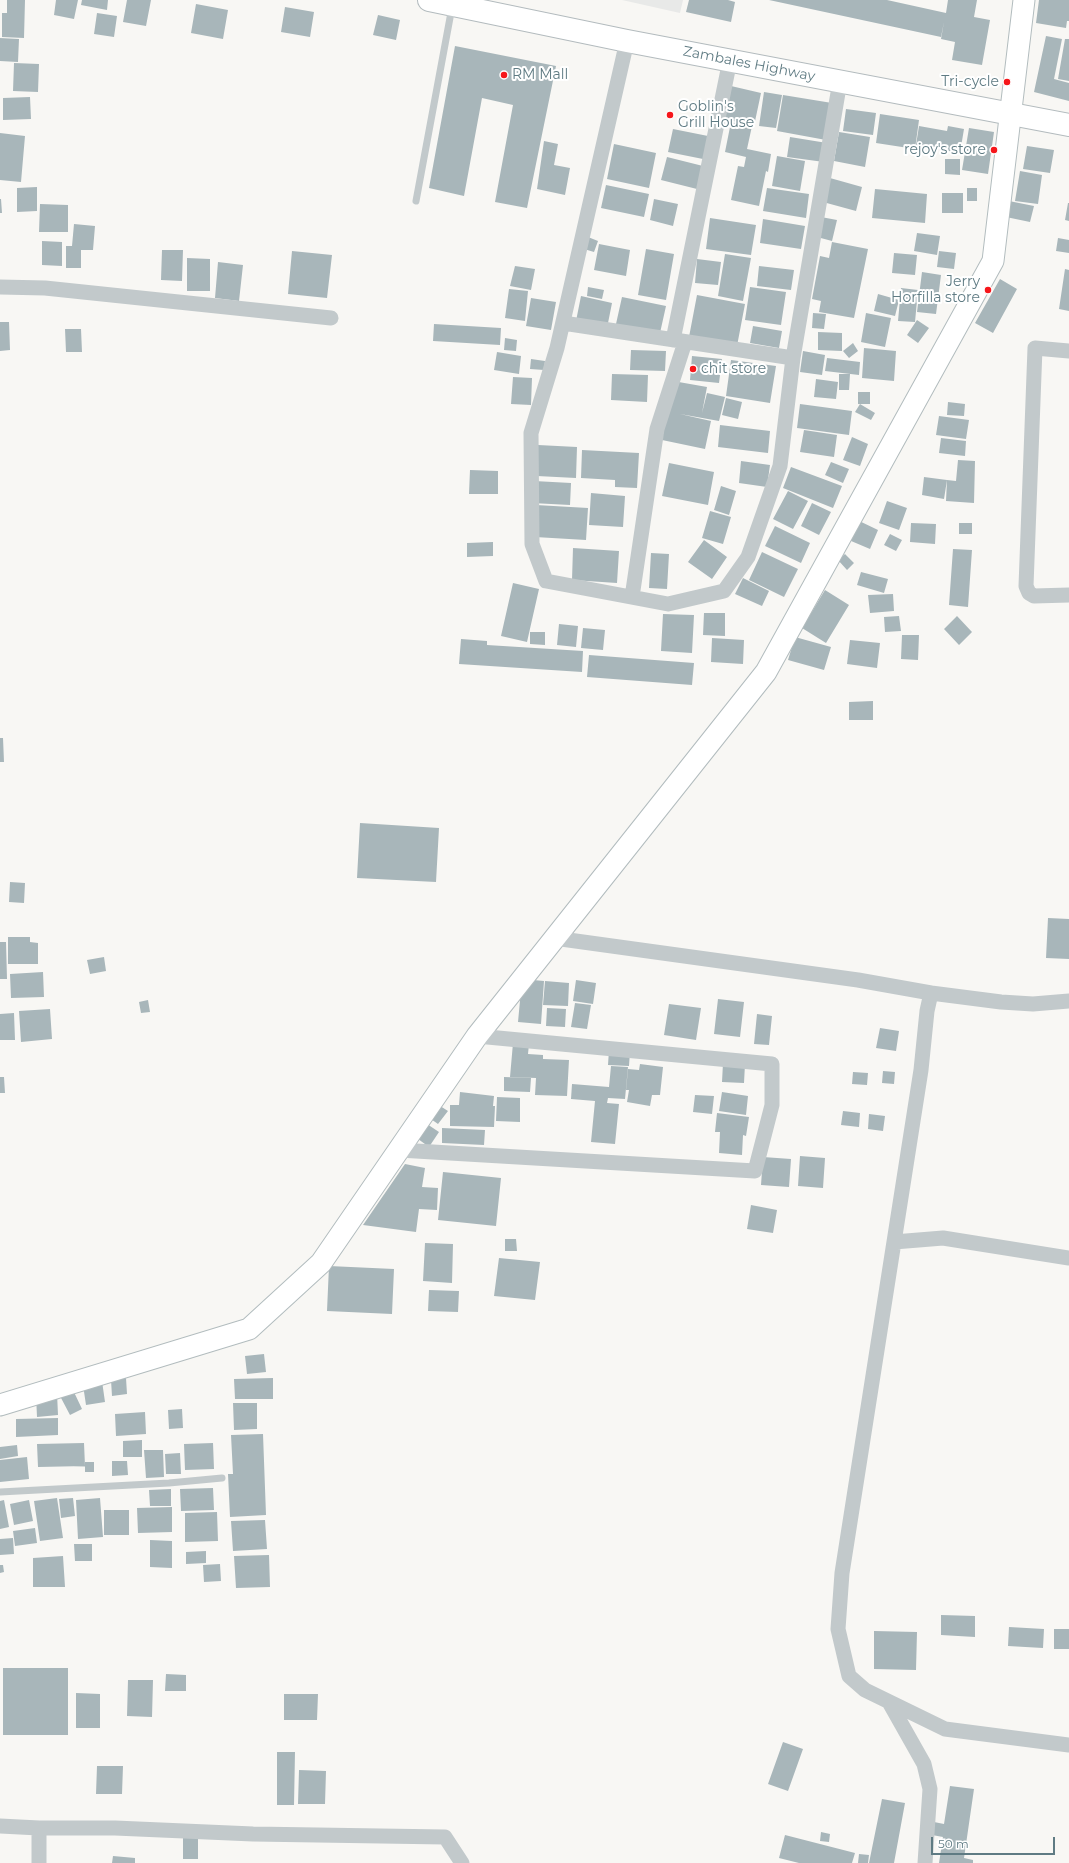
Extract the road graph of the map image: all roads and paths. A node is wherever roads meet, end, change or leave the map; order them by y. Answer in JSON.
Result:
{"nodes":[{"id":1,"x":429,"y":0,"type":"edge"},
{"id":2,"x":1024,"y":0,"type":"edge"},
{"id":3,"x":453,"y":5,"type":"junction"},
{"id":4,"x":627,"y":41,"type":"junction"},
{"id":5,"x":730,"y":60,"type":"junction"},
{"id":6,"x":840,"y":81,"type":"junction"},
{"id":7,"x":1011,"y":113,"type":"junction"},
{"id":8,"x":1069,"y":125,"type":"edge"},
{"id":9,"x":416,"y":201,"type":"dead end"},
{"id":10,"x":0,"y":287,"type":"edge"},
{"id":11,"x":331,"y":318,"type":"dead end"},
{"id":12,"x":563,"y":323,"type":"junction"},
{"id":13,"x":679,"y":341,"type":"junction"},
{"id":14,"x":1069,"y":351,"type":"edge"},
{"id":15,"x":793,"y":358,"type":"junction"},
{"id":16,"x":1069,"y":595,"type":"edge"},
{"id":17,"x":632,"y":597,"type":"junction"},
{"id":18,"x":554,"y":938,"type":"junction"},
{"id":19,"x":931,"y":993,"type":"junction"},
{"id":20,"x":1069,"y":1001,"type":"edge"},
{"id":21,"x":477,"y":1036,"type":"junction"},
{"id":22,"x":399,"y":1150,"type":"junction"},
{"id":23,"x":894,"y":1242,"type":"junction"},
{"id":24,"x":1069,"y":1258,"type":"edge"},
{"id":25,"x":0,"y":1405,"type":"edge"},
{"id":26,"x":222,"y":1478,"type":"dead end"},
{"id":27,"x":0,"y":1492,"type":"edge"},
{"id":28,"x":890,"y":1702,"type":"junction"},
{"id":29,"x":1069,"y":1745,"type":"edge"},
{"id":30,"x":0,"y":1826,"type":"edge"},
{"id":31,"x":39,"y":1828,"type":"junction"},
{"id":32,"x":39,"y":1863,"type":"edge"},
{"id":33,"x":462,"y":1863,"type":"edge"},
{"id":34,"x":925,"y":1863,"type":"edge"}],
"edges":[{"from":1,"to":3,"type":"main road","name":"Zambales Highway"},
{"from":2,"to":7,"type":"street"},
{"from":3,"to":4,"type":"main road","name":"Zambales Highway"},
{"from":3,"to":9,"type":"lane"},
{"from":4,"to":5,"type":"main road","name":"Zambales Highway"},
{"from":4,"to":12,"type":"street"},
{"from":5,"to":6,"type":"main road","name":"Zambales Highway"},
{"from":5,"to":13,"type":"street"},
{"from":6,"to":7,"type":"main road","name":"Zambales Highway"},
{"from":6,"to":15,"type":"street"},
{"from":7,"to":8,"type":"main road","name":"Zambales Highway"},
{"from":7,"to":18,"type":"street"},
{"from":10,"to":11,"type":"street"},
{"from":12,"to":13,"type":"street"},
{"from":12,"to":17,"type":"street"},
{"from":13,"to":15,"type":"street"},
{"from":13,"to":17,"type":"street"},
{"from":14,"to":16,"type":"street"},
{"from":15,"to":17,"type":"street"},
{"from":18,"to":19,"type":"street"},
{"from":18,"to":21,"type":"street"},
{"from":19,"to":20,"type":"street"},
{"from":19,"to":23,"type":"street"},
{"from":21,"to":22,"type":"street"},
{"from":21,"to":22,"type":"street"},
{"from":22,"to":25,"type":"street"},
{"from":23,"to":24,"type":"street"},
{"from":23,"to":28,"type":"street"},
{"from":26,"to":27,"type":"lane"},
{"from":28,"to":29,"type":"street"},
{"from":28,"to":34,"type":"street"},
{"from":30,"to":31,"type":"street"},
{"from":31,"to":32,"type":"street"},
{"from":31,"to":33,"type":"street"}]}
